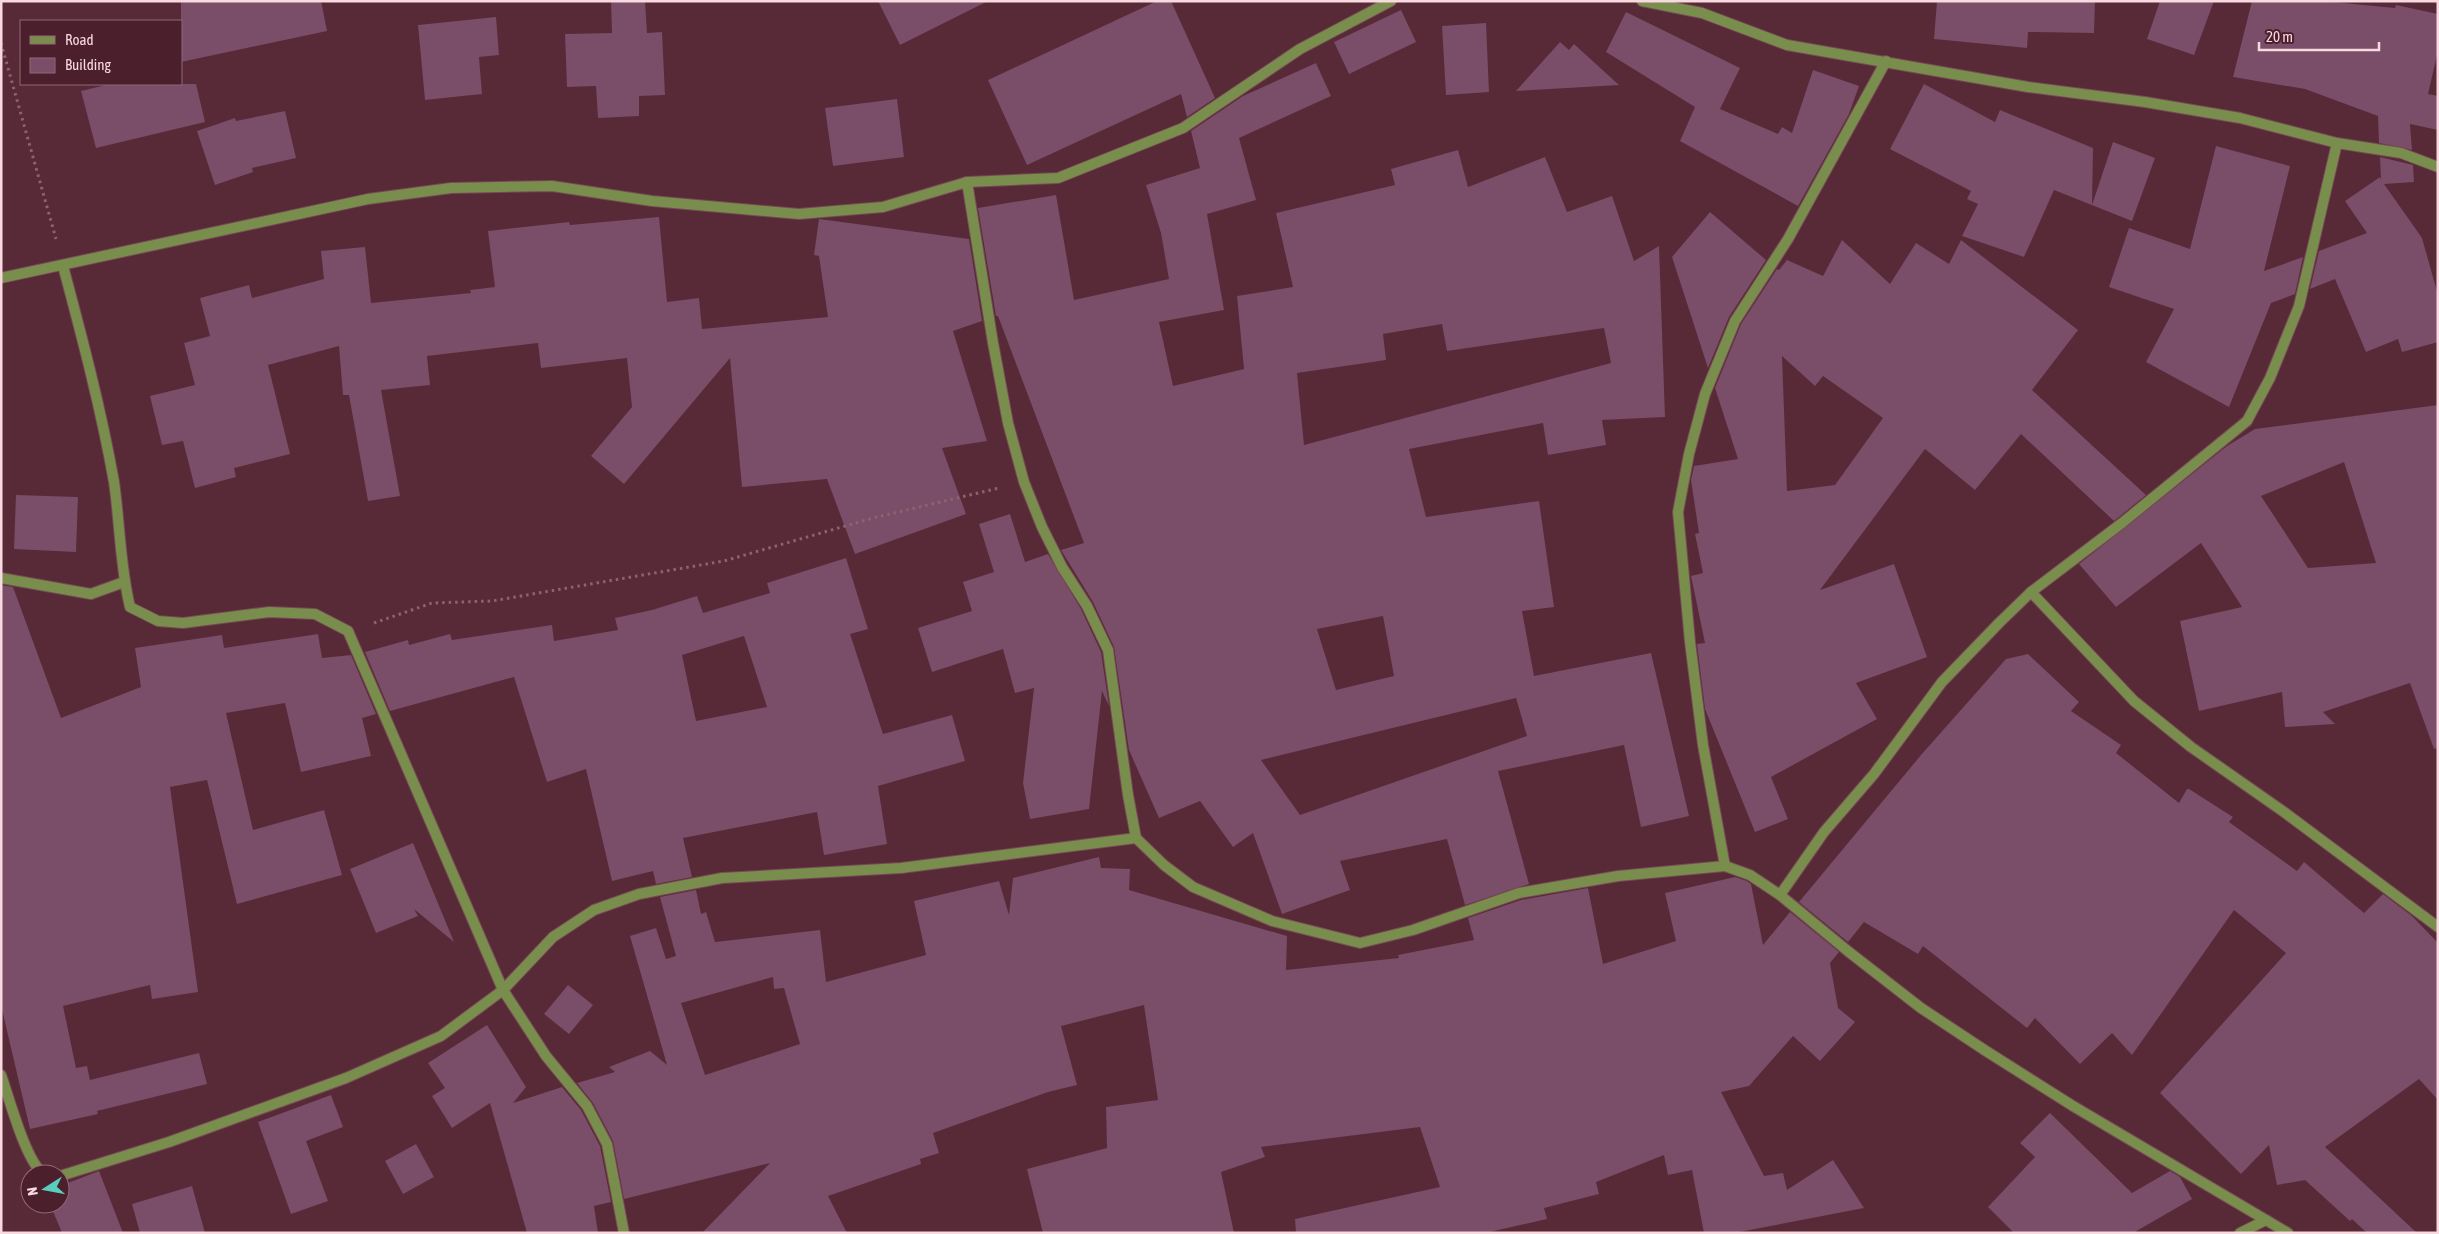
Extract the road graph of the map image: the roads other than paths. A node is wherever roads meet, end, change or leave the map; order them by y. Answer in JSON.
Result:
{"nodes":[{"id":1,"x":1391,"y":1,"type":"edge"},
{"id":2,"x":1642,"y":1,"type":"edge"},
{"id":3,"x":1886,"y":61,"type":"junction"},
{"id":4,"x":2336,"y":143,"type":"junction"},
{"id":5,"x":2438,"y":167,"type":"edge"},
{"id":6,"x":967,"y":182,"type":"junction"},
{"id":7,"x":63,"y":266,"type":"junction"},
{"id":8,"x":1,"y":278,"type":"edge"},
{"id":9,"x":1,"y":578,"type":"edge"},
{"id":10,"x":124,"y":582,"type":"junction"},
{"id":11,"x":2031,"y":592,"type":"junction"},
{"id":12,"x":1136,"y":838,"type":"junction"},
{"id":13,"x":1725,"y":866,"type":"junction"},
{"id":14,"x":1780,"y":894,"type":"junction"},
{"id":15,"x":2438,"y":927,"type":"edge"},
{"id":16,"x":503,"y":990,"type":"junction"},
{"id":17,"x":1,"y":1075,"type":"edge"},
{"id":18,"x":35,"y":1164,"type":"edge"},
{"id":19,"x":70,"y":1173,"type":"edge"},
{"id":20,"x":2266,"y":1220,"type":"junction"},
{"id":21,"x":624,"y":1233,"type":"edge"},
{"id":22,"x":2240,"y":1233,"type":"edge"},
{"id":23,"x":2288,"y":1233,"type":"edge"}],
"edges":[{"from":1,"to":6,"type":"street"},
{"from":2,"to":3,"type":"street"},
{"from":3,"to":4,"type":"street"},
{"from":3,"to":13,"type":"street"},
{"from":4,"to":5,"type":"street"},
{"from":4,"to":11,"type":"street"},
{"from":6,"to":7,"type":"street"},
{"from":6,"to":12,"type":"street"},
{"from":7,"to":8,"type":"street"},
{"from":7,"to":10,"type":"street"},
{"from":9,"to":10,"type":"street"},
{"from":10,"to":16,"type":"street"},
{"from":11,"to":14,"type":"street"},
{"from":11,"to":15,"type":"street"},
{"from":12,"to":13,"type":"street"},
{"from":12,"to":16,"type":"street"},
{"from":13,"to":14,"type":"street"},
{"from":14,"to":20,"type":"street"},
{"from":16,"to":19,"type":"street"},
{"from":16,"to":21,"type":"street"},
{"from":17,"to":18,"type":"street"},
{"from":20,"to":22,"type":"street"},
{"from":20,"to":23,"type":"street"}]}
